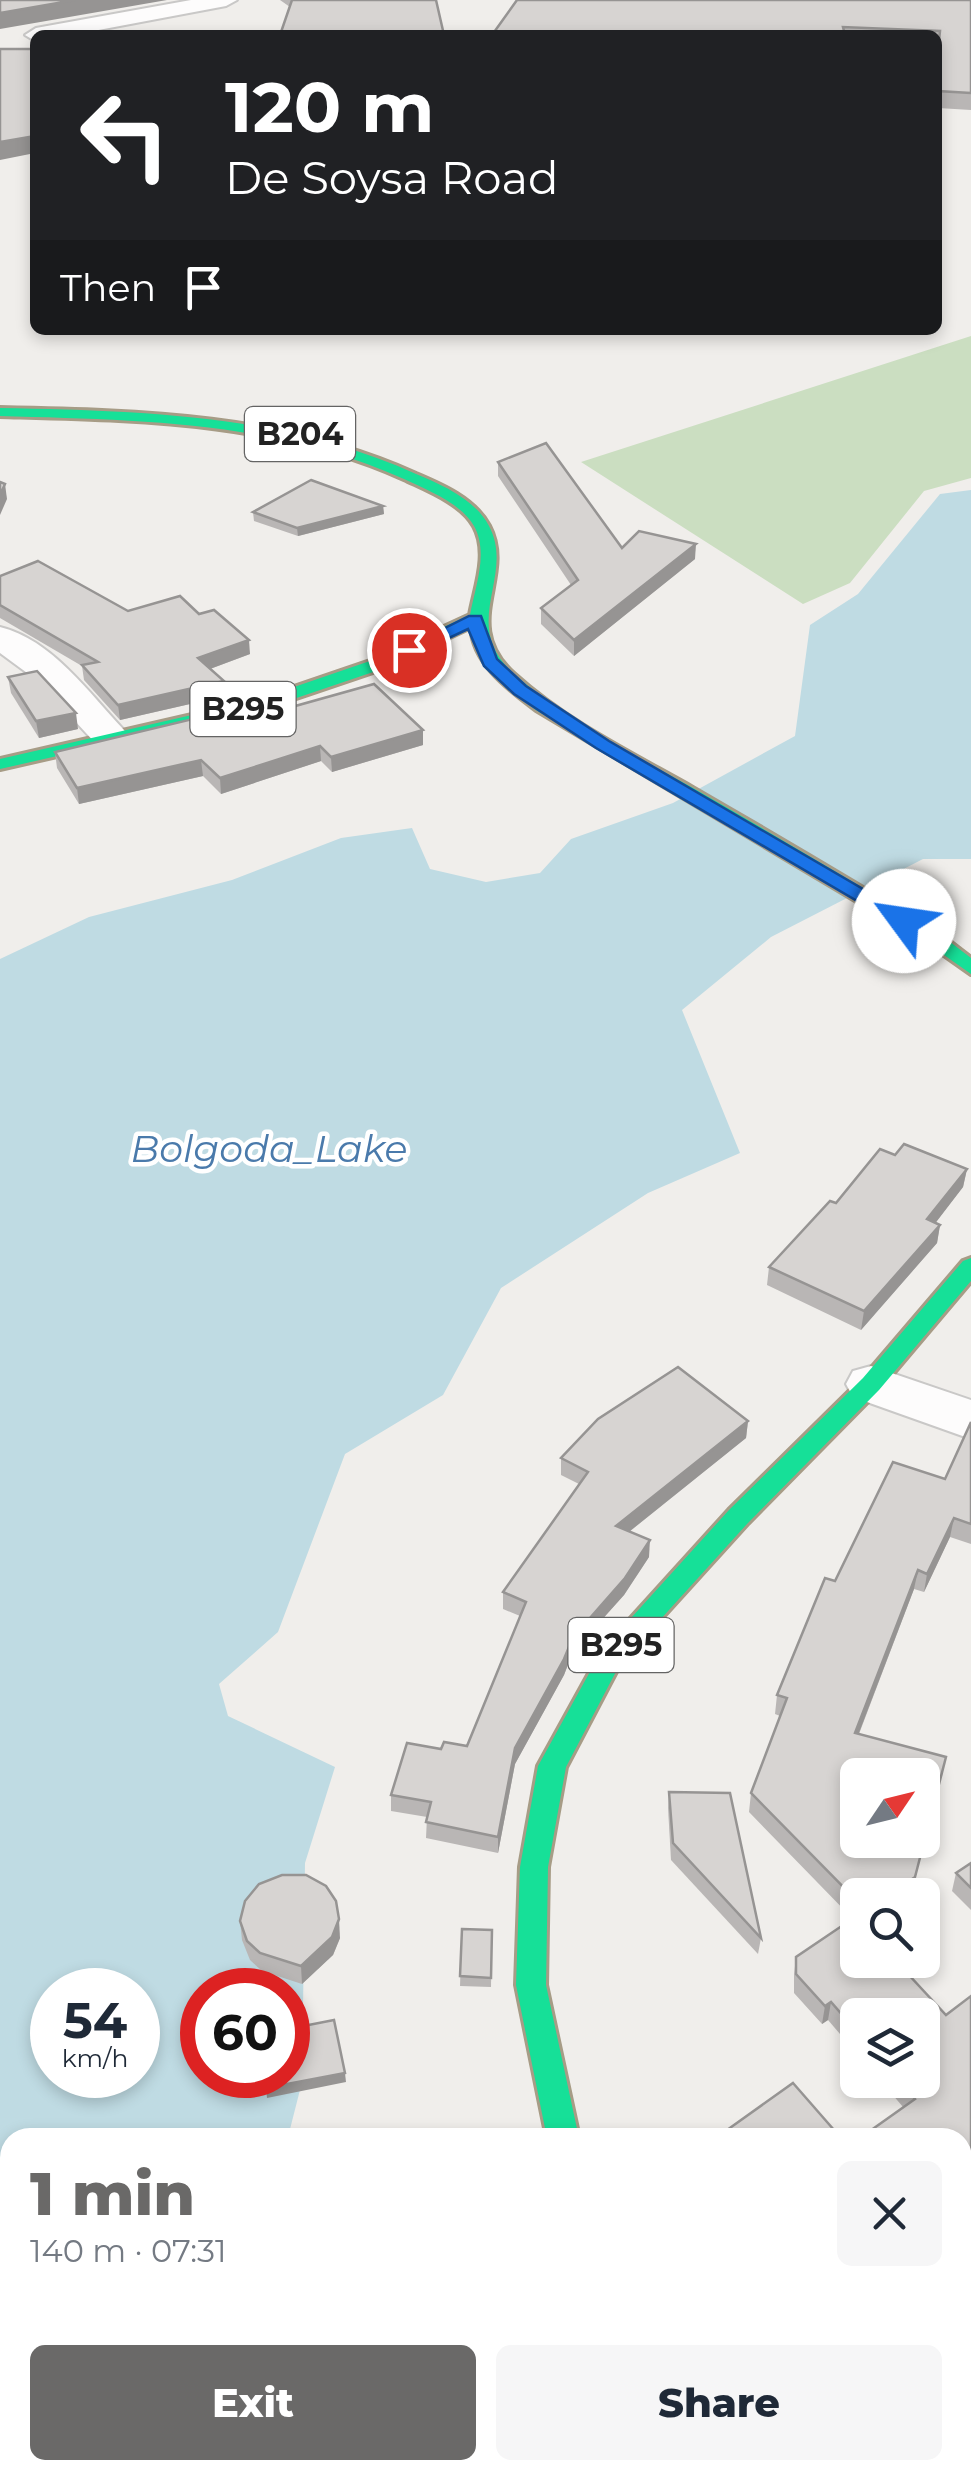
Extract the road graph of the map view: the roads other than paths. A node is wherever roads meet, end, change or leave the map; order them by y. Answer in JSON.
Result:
{"nodes":[{"id":1,"x":226,"y":0,"type":"edge"},
{"id":2,"x":63,"y":30,"type":"edge"},
{"id":3,"x":0,"y":412,"type":"edge"},
{"id":4,"x":475,"y":620,"type":"junction"},
{"id":5,"x":0,"y":637,"type":"edge"},
{"id":6,"x":111,"y":738,"type":"junction"},
{"id":7,"x":0,"y":764,"type":"edge"},
{"id":8,"x":971,"y":968,"type":"edge"},
{"id":9,"x":971,"y":1266,"type":"edge"},
{"id":10,"x":871,"y":1384,"type":"junction"},
{"id":11,"x":971,"y":1420,"type":"edge"},
{"id":12,"x":561,"y":2128,"type":"edge"}],
"edges":[{"from":1,"to":2,"type":"street"},
{"from":3,"to":4,"type":"main road","number":"B204"},
{"from":4,"to":6,"type":"main road","number":"B295"},
{"from":4,"to":8,"type":"main road"},
{"from":5,"to":6,"type":"street"},
{"from":6,"to":7,"type":"main road","number":"B295"},
{"from":9,"to":10,"type":"main road","number":"B295"},
{"from":10,"to":11,"type":"street"},
{"from":10,"to":12,"type":"main road","number":"B295"}]}
